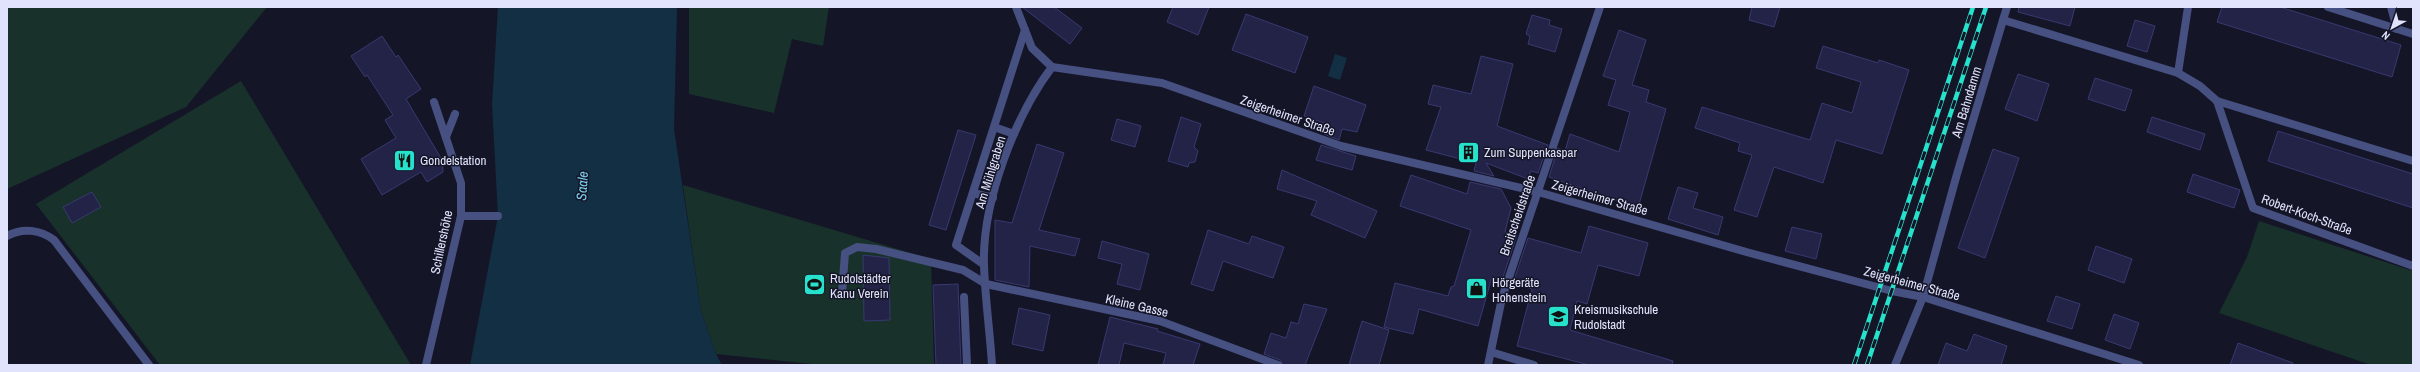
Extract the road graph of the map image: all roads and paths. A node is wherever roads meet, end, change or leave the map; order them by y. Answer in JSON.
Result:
{"nodes":[{"id":1,"x":1016,"y":7,"type":"edge"},
{"id":2,"x":1600,"y":7,"type":"edge"},
{"id":3,"x":2007,"y":7,"type":"edge"},
{"id":4,"x":2188,"y":7,"type":"edge"},
{"id":5,"x":2328,"y":7,"type":"edge"},
{"id":6,"x":2391,"y":7,"type":"edge"},
{"id":7,"x":2003,"y":20,"type":"junction"},
{"id":8,"x":2397,"y":29,"type":"junction"},
{"id":9,"x":1025,"y":30,"type":"junction"},
{"id":10,"x":2413,"y":34,"type":"edge"},
{"id":11,"x":1052,"y":67,"type":"junction"},
{"id":12,"x":2178,"y":73,"type":"junction"},
{"id":13,"x":2217,"y":101,"type":"junction"},
{"id":14,"x":434,"y":102,"type":"dead end"},
{"id":15,"x":454,"y":114,"type":"dead end"},
{"id":16,"x":994,"y":127,"type":"junction"},
{"id":17,"x":1014,"y":134,"type":"junction"},
{"id":18,"x":446,"y":137,"type":"junction"},
{"id":19,"x":2413,"y":161,"type":"edge"},
{"id":20,"x":1538,"y":192,"type":"junction"},
{"id":21,"x":973,"y":193,"type":"junction"},
{"id":22,"x":992,"y":198,"type":"junction"},
{"id":23,"x":461,"y":216,"type":"junction"},
{"id":24,"x":498,"y":216,"type":"dead end"},
{"id":25,"x":7,"y":236,"type":"edge"},
{"id":26,"x":983,"y":264,"type":"junction"},
{"id":27,"x":2413,"y":266,"type":"edge"},
{"id":28,"x":986,"y":284,"type":"junction"},
{"id":29,"x":842,"y":294,"type":"dead end"},
{"id":30,"x":964,"y":297,"type":"dead end"},
{"id":31,"x":1923,"y":297,"type":"junction"},
{"id":32,"x":1491,"y":352,"type":"junction"},
{"id":33,"x":149,"y":365,"type":"edge"},
{"id":34,"x":426,"y":365,"type":"edge"},
{"id":35,"x":967,"y":365,"type":"edge"},
{"id":36,"x":992,"y":365,"type":"edge"},
{"id":37,"x":1278,"y":365,"type":"edge"},
{"id":38,"x":1488,"y":365,"type":"edge"},
{"id":39,"x":1534,"y":365,"type":"edge"},
{"id":40,"x":1895,"y":365,"type":"edge"},
{"id":41,"x":2139,"y":365,"type":"edge"}],
"edges":[{"from":1,"to":9,"type":"street"},
{"from":2,"to":20,"type":"street","name":"Breitscheidstraße"},
{"from":3,"to":7,"type":"street"},
{"from":4,"to":12,"type":"street"},
{"from":5,"to":8,"type":"street"},
{"from":6,"to":8,"type":"street"},
{"from":7,"to":12,"type":"street"},
{"from":7,"to":31,"type":"street","name":"Am Bahndamm"},
{"from":8,"to":10,"type":"street"},
{"from":9,"to":11,"type":"street"},
{"from":9,"to":16,"type":"street"},
{"from":11,"to":17,"type":"street","name":"Am Mühlgraben"},
{"from":11,"to":20,"type":"street","name":"Zeigerheimer Straße"},
{"from":12,"to":13,"type":"street","name":"Robert-Koch-Straße"},
{"from":13,"to":19,"type":"street"},
{"from":13,"to":27,"type":"street","name":"Robert-Koch-Straße"},
{"from":14,"to":18,"type":"street","name":"Schillershöhe"},
{"from":15,"to":18,"type":"street"},
{"from":16,"to":17,"type":"street"},
{"from":16,"to":21,"type":"street"},
{"from":17,"to":22,"type":"street","name":"Am Mühlgraben"},
{"from":18,"to":23,"type":"street","name":"Schillershöhe"},
{"from":20,"to":31,"type":"street","name":"Zeigerheimer Straße"},
{"from":20,"to":32,"type":"street","name":"Breitscheidstraße"},
{"from":21,"to":22,"type":"street"},
{"from":21,"to":26,"type":"street"},
{"from":22,"to":26,"type":"street","name":"Am Mühlgraben"},
{"from":23,"to":24,"type":"street"},
{"from":23,"to":34,"type":"street","name":"Schillershöhe"},
{"from":25,"to":33,"type":"street"},
{"from":26,"to":28,"type":"street","name":"Am Mühlgraben"},
{"from":28,"to":29,"type":"street","name":"Kleine Gasse"},
{"from":28,"to":36,"type":"street","name":"Am Mühlgraben"},
{"from":28,"to":37,"type":"street","name":"Kleine Gasse"},
{"from":30,"to":35,"type":"street"},
{"from":31,"to":40,"type":"street","name":"Am Bahndamm"},
{"from":31,"to":41,"type":"street","name":"Zeigerheimer Straße"},
{"from":32,"to":38,"type":"street","name":"Breitscheidstraße"},
{"from":32,"to":39,"type":"street"}]}
